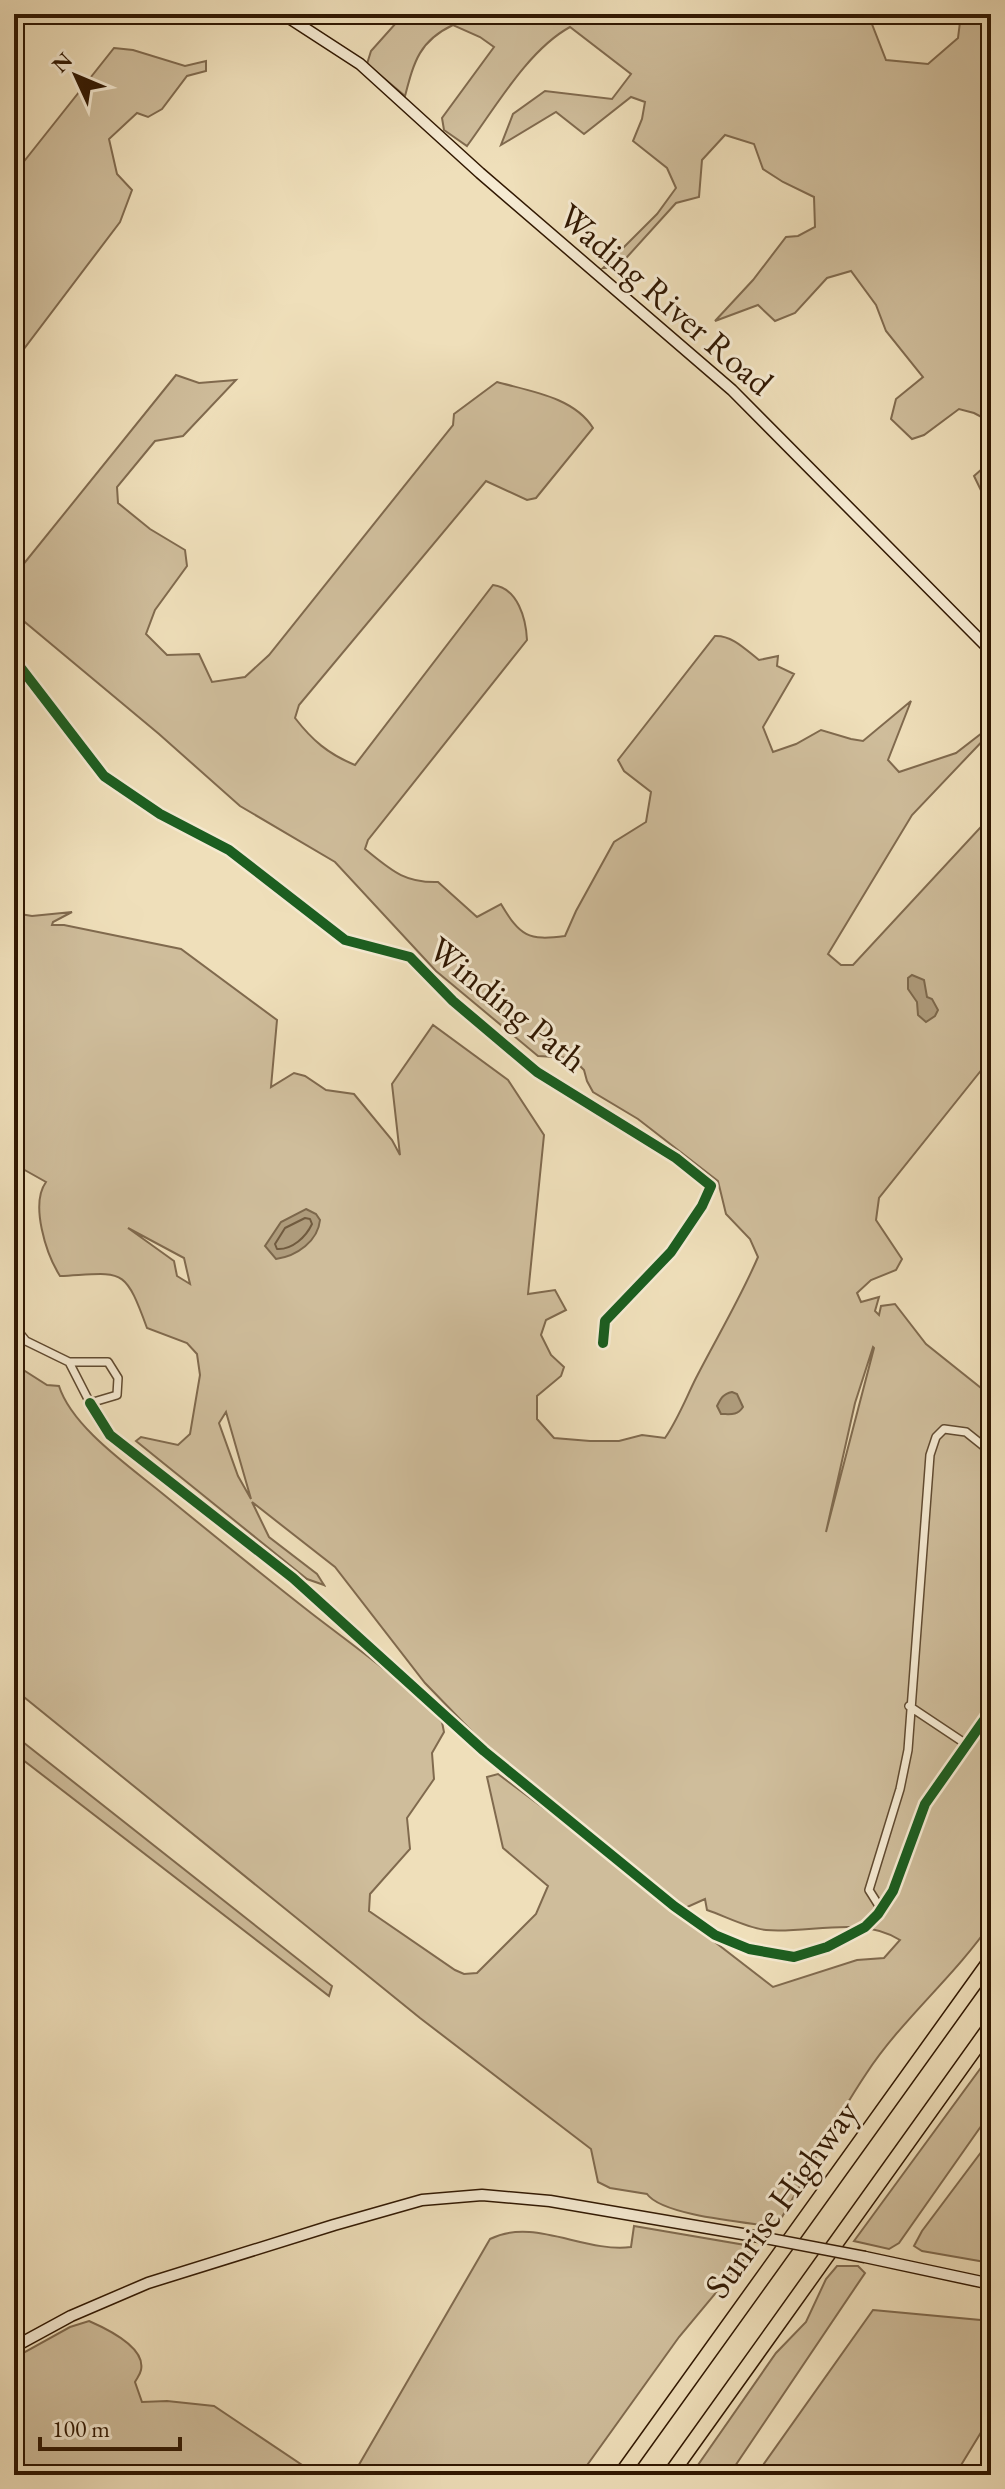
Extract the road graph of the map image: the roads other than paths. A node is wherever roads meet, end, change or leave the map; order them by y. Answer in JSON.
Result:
{"nodes":[{"id":1,"x":283,"y":14,"type":"edge"},
{"id":2,"x":991,"y":651,"type":"edge"},
{"id":3,"x":14,"y":659,"type":"edge"},
{"id":4,"x":14,"y":1326,"type":"edge"},
{"id":5,"x":603,"y":1343,"type":"dead end"},
{"id":6,"x":69,"y":1362,"type":"junction"},
{"id":7,"x":90,"y":1403,"type":"junction"},
{"id":8,"x":991,"y":1452,"type":"edge"},
{"id":9,"x":909,"y":1706,"type":"junction"},
{"id":10,"x":991,"y":1710,"type":"edge"},
{"id":11,"x":966,"y":1744,"type":"junction"},
{"id":12,"x":881,"y":1909,"type":"junction"},
{"id":13,"x":991,"y":1960,"type":"edge"},
{"id":14,"x":991,"y":2026,"type":"edge"},
{"id":15,"x":991,"y":2284,"type":"edge"},
{"id":16,"x":14,"y":2347,"type":"edge"},
{"id":17,"x":621,"y":2475,"type":"edge"},
{"id":18,"x":670,"y":2475,"type":"edge"}],
"edges":[{"from":1,"to":2,"type":"main road","name":"Wading River Road"},
{"from":3,"to":5,"type":"street","name":"Winding Path"},
{"from":4,"to":6,"type":"street"},
{"from":6,"to":7,"type":"street"},
{"from":6,"to":7,"type":"street"},
{"from":7,"to":12,"type":"street"},
{"from":8,"to":9,"type":"street"},
{"from":9,"to":11,"type":"street"},
{"from":9,"to":12,"type":"street"},
{"from":10,"to":11,"type":"street"},
{"from":11,"to":12,"type":"street"},
{"from":13,"to":17,"type":"highway","name":"Sunrise Highway"},
{"from":14,"to":18,"type":"highway","name":"Sunrise Highway"},
{"from":15,"to":16,"type":"main road","bridge":true}]}
